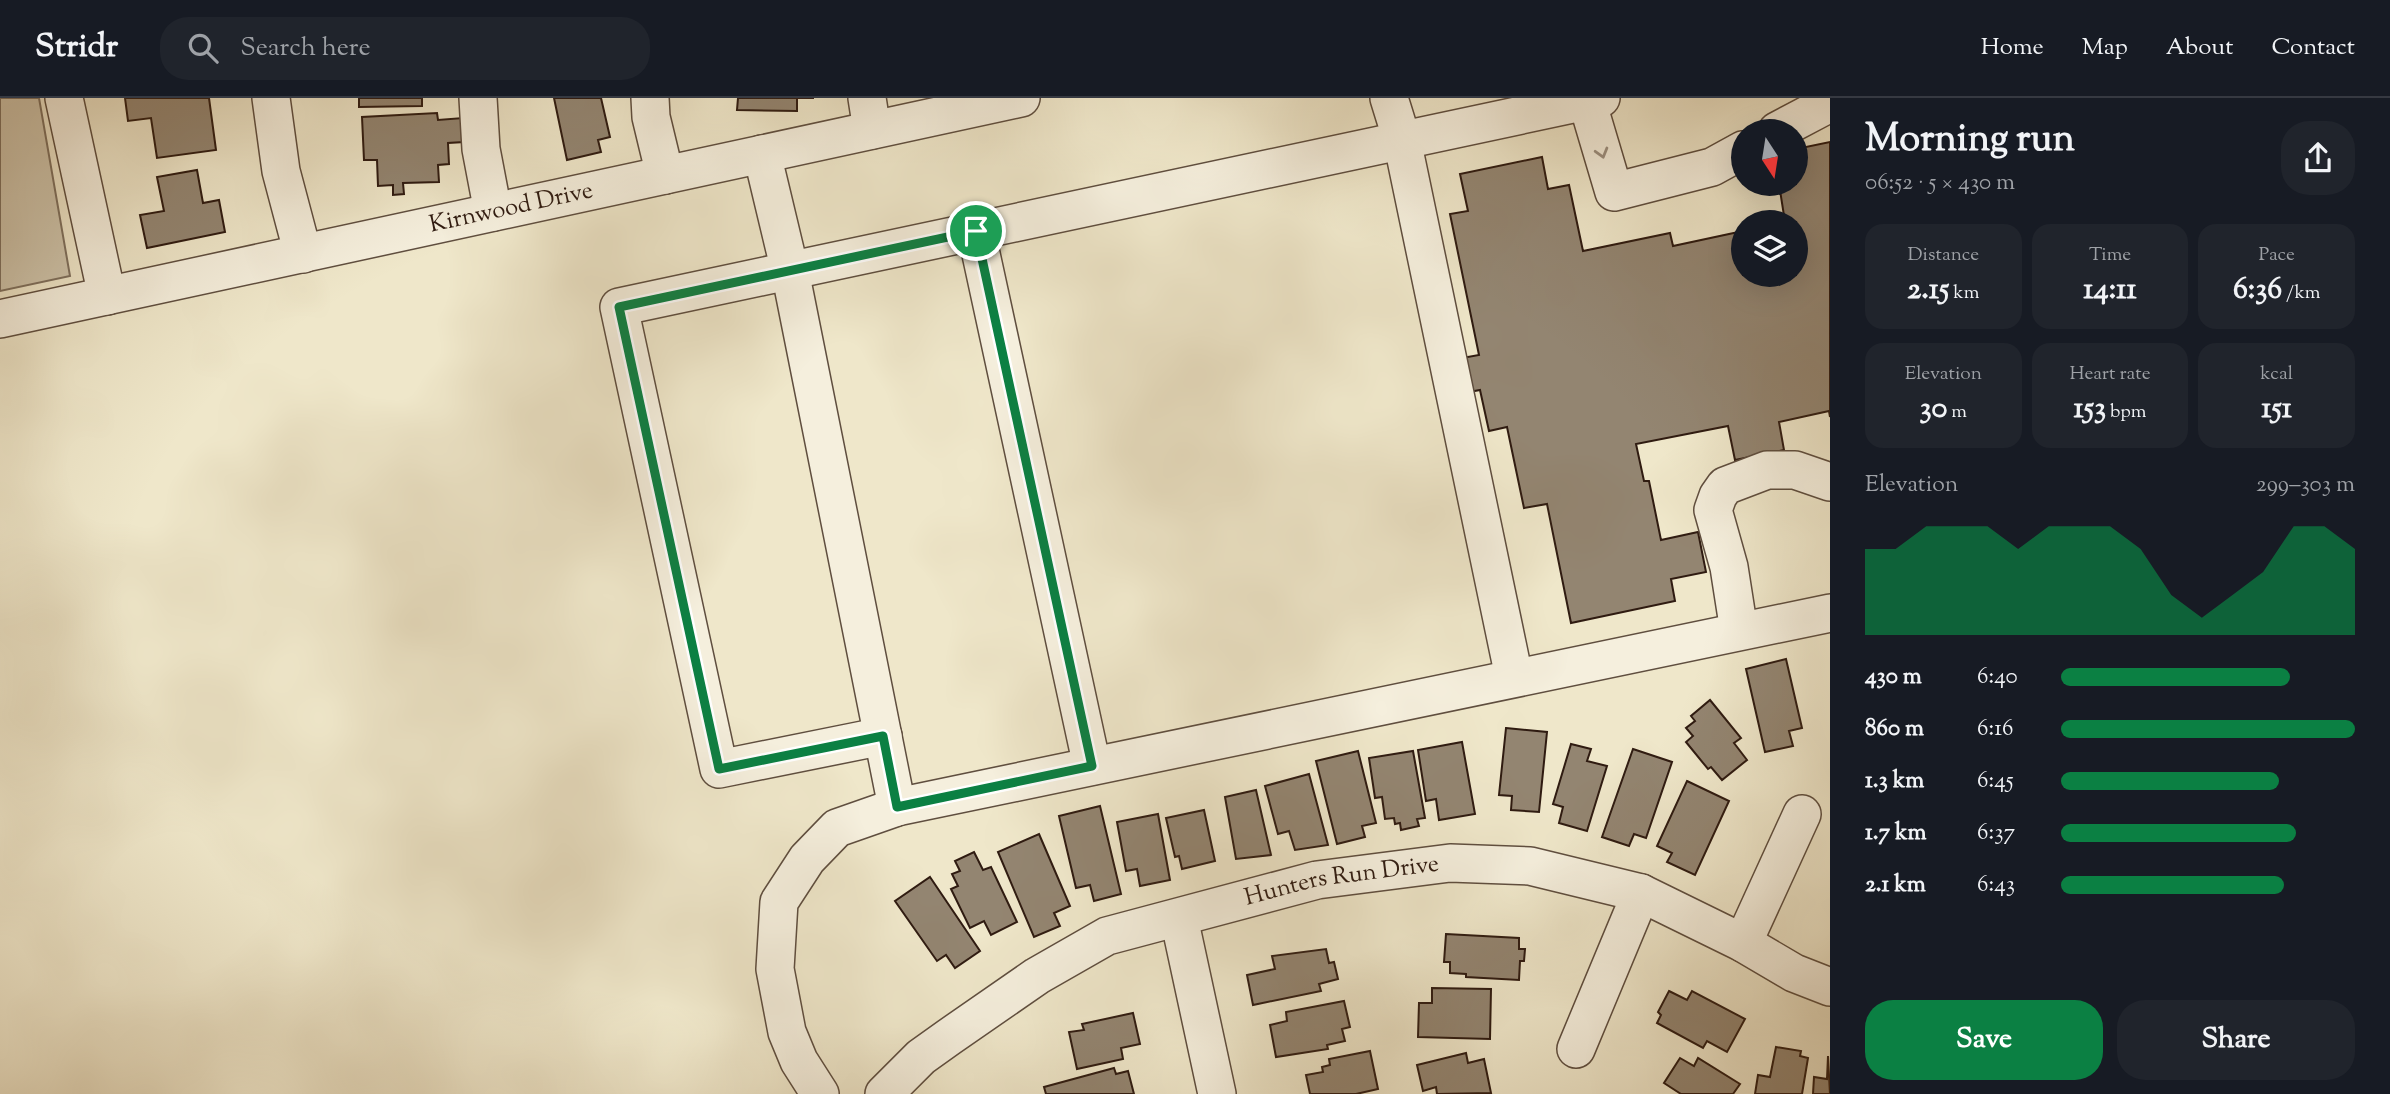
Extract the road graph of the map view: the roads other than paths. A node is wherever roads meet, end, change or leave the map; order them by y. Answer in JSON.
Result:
{"nodes":[{"id":1,"x":64,"y":98,"type":"edge"},
{"id":2,"x":271,"y":98,"type":"edge"},
{"id":3,"x":478,"y":98,"type":"edge"},
{"id":4,"x":650,"y":98,"type":"edge"},
{"id":5,"x":1021,"y":98,"type":"edge"},
{"id":6,"x":1389,"y":98,"type":"edge"},
{"id":7,"x":1594,"y":100,"type":"edge"},
{"id":8,"x":1830,"y":100,"type":"edge"},
{"id":9,"x":869,"y":114,"type":"edge"},
{"id":10,"x":1798,"y":119,"type":"edge"},
{"id":11,"x":1402,"y":140,"type":"junction"},
{"id":12,"x":761,"y":154,"type":"junction"},
{"id":13,"x":1731,"y":157,"type":"edge"},
{"id":14,"x":664,"y":175,"type":"junction"},
{"id":15,"x":493,"y":212,"type":"junction"},
{"id":16,"x":976,"y":231,"type":"junction"},
{"id":17,"x":303,"y":254,"type":"junction"},
{"id":18,"x":790,"y":271,"type":"junction"},
{"id":19,"x":107,"y":296,"type":"junction"},
{"id":20,"x":0,"y":319,"type":"edge"},
{"id":21,"x":1830,"y":482,"type":"edge"},
{"id":22,"x":1830,"y":613,"type":"edge"},
{"id":23,"x":1739,"y":631,"type":"junction"},
{"id":24,"x":1514,"y":677,"type":"junction"},
{"id":25,"x":883,"y":736,"type":"junction"},
{"id":26,"x":1092,"y":766,"type":"junction"},
{"id":27,"x":897,"y":807,"type":"junction"},
{"id":28,"x":1802,"y":814,"type":"dead end"},
{"id":29,"x":1641,"y":893,"type":"junction"},
{"id":30,"x":1179,"y":918,"type":"junction"},
{"id":31,"x":1743,"y":943,"type":"junction"},
{"id":32,"x":1830,"y":987,"type":"edge"},
{"id":33,"x":1576,"y":1049,"type":"dead end"},
{"id":34,"x":820,"y":1094,"type":"edge"},
{"id":35,"x":884,"y":1094,"type":"edge"},
{"id":36,"x":1217,"y":1094,"type":"edge"}],
"edges":[{"from":1,"to":19,"type":"street"},
{"from":2,"to":17,"type":"street"},
{"from":3,"to":15,"type":"street"},
{"from":4,"to":14,"type":"street"},
{"from":5,"to":9,"type":"street","name":"Kirnwood Drive"},
{"from":6,"to":11,"type":"street"},
{"from":7,"to":11,"type":"street"},
{"from":7,"to":13,"type":"street","one_way":true},
{"from":8,"to":10,"type":"street"},
{"from":9,"to":12,"type":"street","name":"Kirnwood Drive"},
{"from":11,"to":16,"type":"street"},
{"from":11,"to":24,"type":"street"},
{"from":12,"to":14,"type":"street","name":"Kirnwood Drive"},
{"from":12,"to":18,"type":"street"},
{"from":14,"to":15,"type":"street","name":"Kirnwood Drive"},
{"from":15,"to":17,"type":"street","name":"Kirnwood Drive"},
{"from":16,"to":18,"type":"street"},
{"from":16,"to":26,"type":"street"},
{"from":17,"to":19,"type":"street","name":"Kirnwood Drive"},
{"from":18,"to":25,"type":"street"},
{"from":18,"to":25,"type":"street"},
{"from":19,"to":20,"type":"street","name":"Kirnwood Drive"},
{"from":21,"to":23,"type":"street"},
{"from":22,"to":23,"type":"street"},
{"from":23,"to":24,"type":"street"},
{"from":24,"to":26,"type":"street"},
{"from":25,"to":27,"type":"street"},
{"from":26,"to":27,"type":"street"},
{"from":27,"to":34,"type":"street"},
{"from":28,"to":31,"type":"street"},
{"from":29,"to":30,"type":"street","name":"Hunters Run Drive"},
{"from":29,"to":31,"type":"street","name":"Hunters Run Drive"},
{"from":29,"to":33,"type":"street"},
{"from":30,"to":35,"type":"street","name":"Hunters Run Drive"},
{"from":30,"to":36,"type":"street"},
{"from":31,"to":32,"type":"street","name":"Hunters Run Drive"}]}
